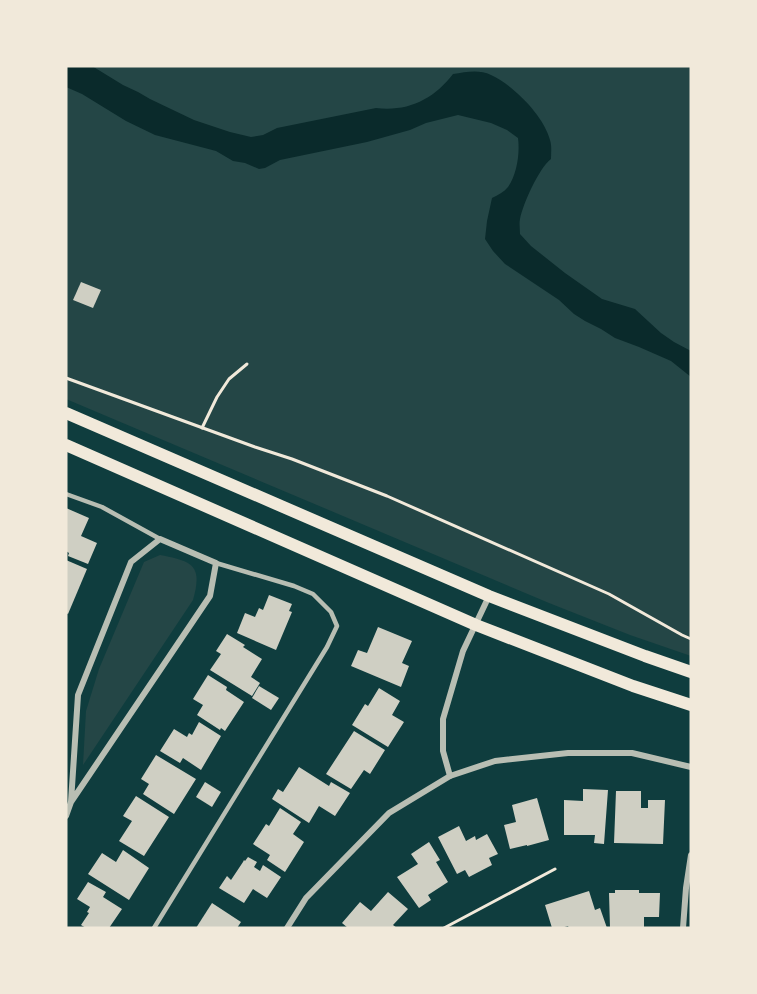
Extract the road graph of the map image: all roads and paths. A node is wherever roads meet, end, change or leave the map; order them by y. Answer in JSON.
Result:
{"nodes":[{"id":1,"x":248,"y":364,"type":"dead end"},
{"id":2,"x":66,"y":378,"type":"edge"},
{"id":3,"x":66,"y":413,"type":"edge"},
{"id":4,"x":202,"y":428,"type":"junction"},
{"id":5,"x":66,"y":445,"type":"edge"},
{"id":6,"x":66,"y":494,"type":"edge"},
{"id":7,"x":160,"y":539,"type":"junction"},
{"id":8,"x":216,"y":563,"type":"junction"},
{"id":9,"x":489,"y":596,"type":"junction"},
{"id":10,"x":476,"y":625,"type":"junction"},
{"id":11,"x":691,"y":639,"type":"edge"},
{"id":12,"x":691,"y":672,"type":"edge"},
{"id":13,"x":691,"y":705,"type":"edge"},
{"id":14,"x":691,"y":767,"type":"edge"},
{"id":15,"x":450,"y":776,"type":"junction"},
{"id":16,"x":71,"y":802,"type":"junction"},
{"id":17,"x":66,"y":816,"type":"edge"},
{"id":18,"x":691,"y":855,"type":"edge"},
{"id":19,"x":555,"y":869,"type":"dead end"},
{"id":20,"x":154,"y":928,"type":"edge"},
{"id":21,"x":287,"y":928,"type":"edge"},
{"id":22,"x":444,"y":928,"type":"edge"},
{"id":23,"x":683,"y":928,"type":"edge"}],
"edges":[{"from":1,"to":4,"type":"path"},
{"from":2,"to":4,"type":"path"},
{"from":3,"to":9,"type":"main road"},
{"from":4,"to":11,"type":"path"},
{"from":5,"to":10,"type":"main road"},
{"from":6,"to":7,"type":"lane"},
{"from":7,"to":8,"type":"street"},
{"from":7,"to":16,"type":"street"},
{"from":8,"to":16,"type":"street"},
{"from":8,"to":20,"type":"lane"},
{"from":9,"to":10,"type":"street"},
{"from":9,"to":12,"type":"main road"},
{"from":10,"to":13,"type":"main road"},
{"from":10,"to":15,"type":"street"},
{"from":14,"to":15,"type":"street"},
{"from":15,"to":21,"type":"street"},
{"from":16,"to":17,"type":"street"},
{"from":18,"to":23,"type":"street"},
{"from":19,"to":22,"type":"path"}]}
